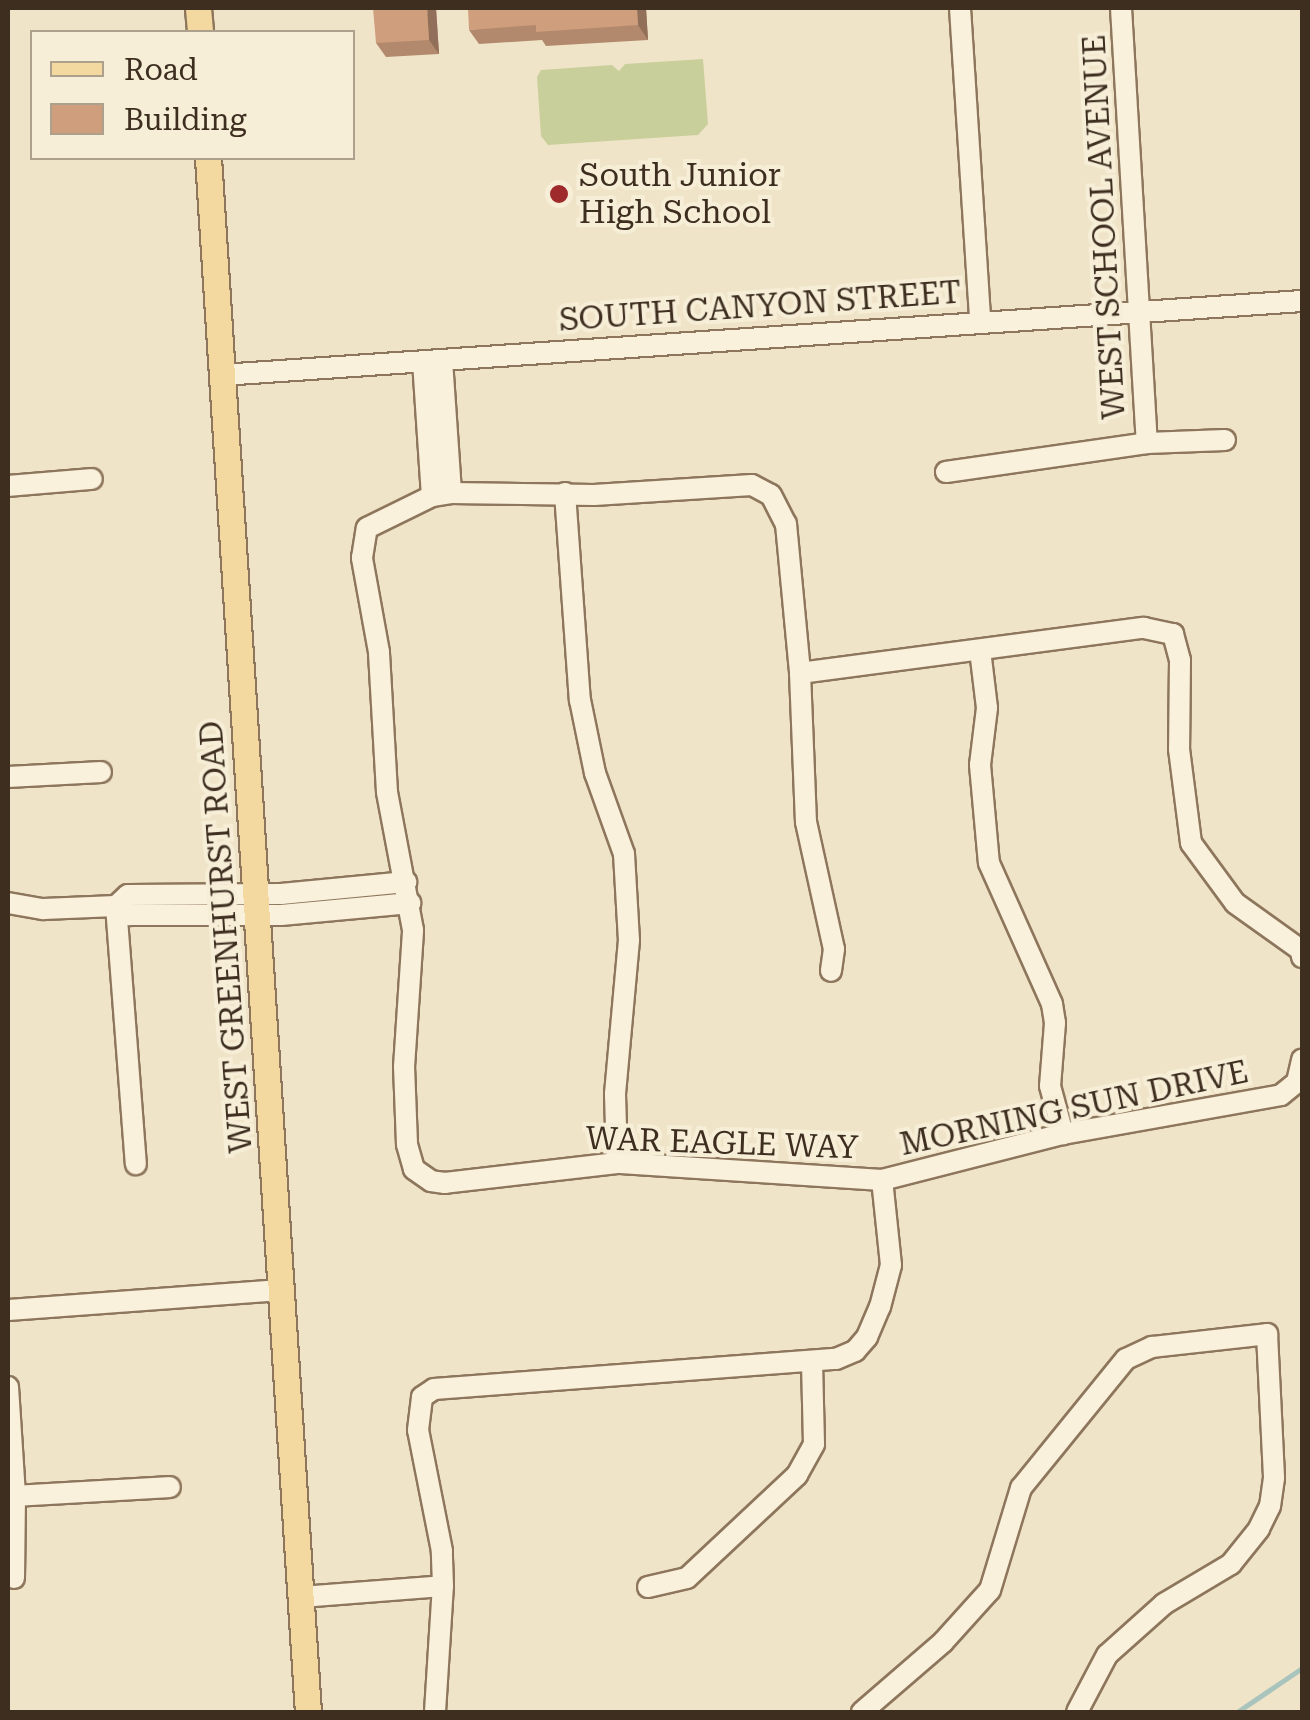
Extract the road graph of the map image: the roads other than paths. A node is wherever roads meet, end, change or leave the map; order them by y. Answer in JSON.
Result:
{"nodes":[{"id":1,"x":960,"y":8,"type":"edge"},
{"id":2,"x":1122,"y":8,"type":"edge"},
{"id":3,"x":208,"y":160,"type":"edge"},
{"id":4,"x":1302,"y":300,"type":"edge"},
{"id":5,"x":1137,"y":310,"type":"junction"},
{"id":6,"x":980,"y":321,"type":"junction"},
{"id":7,"x":432,"y":360,"type":"junction"},
{"id":8,"x":222,"y":375,"type":"junction"},
{"id":9,"x":1224,"y":440,"type":"dead end"},
{"id":10,"x":1147,"y":442,"type":"junction"},
{"id":11,"x":946,"y":472,"type":"dead end"},
{"id":12,"x":92,"y":479,"type":"dead end"},
{"id":13,"x":8,"y":486,"type":"edge"},
{"id":14,"x":565,"y":493,"type":"junction"},
{"id":15,"x":442,"y":494,"type":"junction"},
{"id":16,"x":980,"y":650,"type":"junction"},
{"id":17,"x":800,"y":673,"type":"junction"},
{"id":18,"x":101,"y":772,"type":"dead end"},
{"id":19,"x":8,"y":777,"type":"edge"},
{"id":20,"x":408,"y":892,"type":"junction"},
{"id":21,"x":8,"y":902,"type":"edge"},
{"id":22,"x":256,"y":904,"type":"junction"},
{"id":23,"x":116,"y":906,"type":"junction"},
{"id":24,"x":1302,"y":957,"type":"edge"},
{"id":25,"x":832,"y":971,"type":"dead end"},
{"id":26,"x":1302,"y":1060,"type":"edge"},
{"id":27,"x":1063,"y":1134,"type":"junction"},
{"id":28,"x":617,"y":1163,"type":"junction"},
{"id":29,"x":136,"y":1164,"type":"dead end"},
{"id":30,"x":882,"y":1180,"type":"junction"},
{"id":31,"x":281,"y":1290,"type":"junction"},
{"id":32,"x":8,"y":1310,"type":"edge"},
{"id":33,"x":812,"y":1362,"type":"junction"},
{"id":34,"x":8,"y":1387,"type":"edge"},
{"id":35,"x":170,"y":1488,"type":"dead end"},
{"id":36,"x":15,"y":1496,"type":"junction"},
{"id":37,"x":14,"y":1578,"type":"dead end"},
{"id":38,"x":443,"y":1586,"type":"junction"},
{"id":39,"x":648,"y":1586,"type":"dead end"},
{"id":40,"x":301,"y":1596,"type":"junction"},
{"id":41,"x":308,"y":1712,"type":"edge"},
{"id":42,"x":435,"y":1712,"type":"edge"},
{"id":43,"x":862,"y":1712,"type":"edge"},
{"id":44,"x":1077,"y":1712,"type":"edge"}],
"edges":[{"from":1,"to":6,"type":"street"},
{"from":2,"to":5,"type":"street","name":"WEST SCHOOL AVENUE"},
{"from":3,"to":8,"type":"main road","name":"WEST GREENHURST ROAD"},
{"from":4,"to":5,"type":"street","name":"SOUTH CANYON STREET"},
{"from":5,"to":6,"type":"street","name":"SOUTH CANYON STREET"},
{"from":5,"to":10,"type":"street","name":"WEST SCHOOL AVENUE"},
{"from":6,"to":7,"type":"street","name":"SOUTH CANYON STREET"},
{"from":7,"to":8,"type":"street","name":"SOUTH CANYON STREET"},
{"from":7,"to":15,"type":"street"},
{"from":8,"to":22,"type":"main road","name":"WEST GREENHURST ROAD"},
{"from":9,"to":10,"type":"street"},
{"from":10,"to":11,"type":"street"},
{"from":12,"to":13,"type":"street"},
{"from":14,"to":15,"type":"street"},
{"from":14,"to":17,"type":"street"},
{"from":14,"to":28,"type":"street"},
{"from":15,"to":20,"type":"street","name":"WAR EAGLE WAY"},
{"from":16,"to":17,"type":"street"},
{"from":16,"to":24,"type":"street"},
{"from":16,"to":27,"type":"street"},
{"from":17,"to":25,"type":"street"},
{"from":18,"to":19,"type":"street"},
{"from":20,"to":22,"type":"street"},
{"from":20,"to":28,"type":"street","name":"WAR EAGLE WAY"},
{"from":21,"to":23,"type":"street"},
{"from":22,"to":23,"type":"street"},
{"from":22,"to":31,"type":"main road","name":"WEST GREENHURST ROAD"},
{"from":23,"to":29,"type":"street"},
{"from":26,"to":27,"type":"street","name":"MORNING SUN DRIVE"},
{"from":27,"to":30,"type":"street","name":"MORNING SUN DRIVE"},
{"from":28,"to":30,"type":"street","name":"WAR EAGLE WAY"},
{"from":30,"to":33,"type":"street","name":"MORNING SUN DRIVE"},
{"from":31,"to":32,"type":"street"},
{"from":31,"to":40,"type":"main road","name":"WEST GREENHURST ROAD"},
{"from":33,"to":38,"type":"street","name":"MORNING SUN DRIVE"},
{"from":33,"to":39,"type":"street"},
{"from":34,"to":36,"type":"street"},
{"from":35,"to":36,"type":"street"},
{"from":36,"to":37,"type":"street"},
{"from":38,"to":40,"type":"street"},
{"from":38,"to":42,"type":"street","name":"MORNING SUN DRIVE"},
{"from":40,"to":41,"type":"main road","name":"WEST GREENHURST ROAD"},
{"from":43,"to":44,"type":"street"}]}
